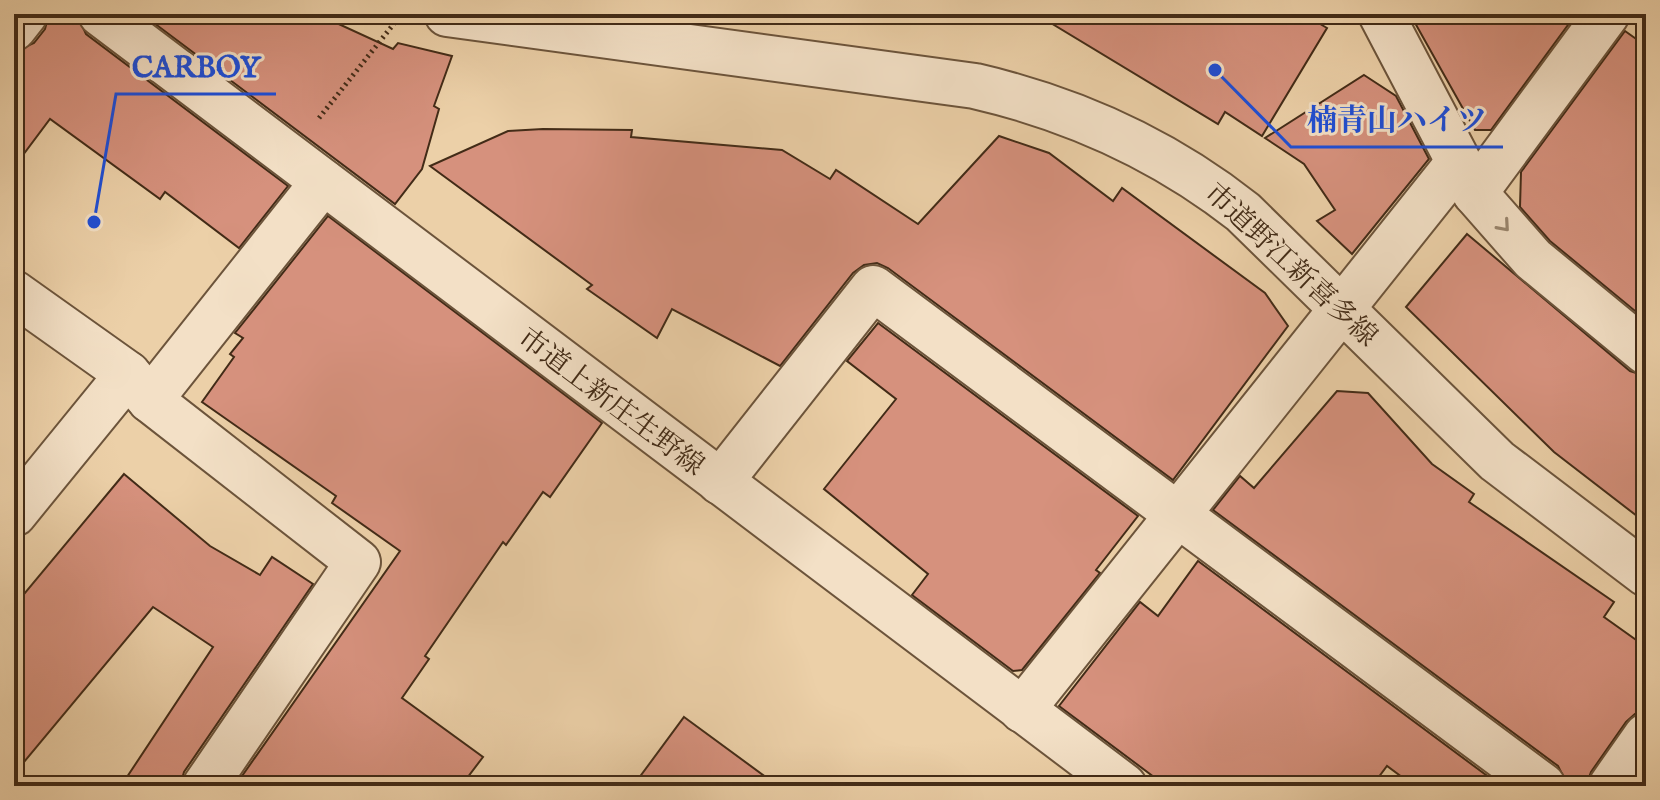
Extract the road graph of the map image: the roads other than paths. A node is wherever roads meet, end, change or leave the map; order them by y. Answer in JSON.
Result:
{"nodes":[{"id":1,"x":25,"y":14,"type":"edge"},
{"id":2,"x":101,"y":14,"type":"edge"},
{"id":3,"x":447,"y":14,"type":"edge"},
{"id":4,"x":1381,"y":14,"type":"edge"},
{"id":5,"x":1607,"y":14,"type":"edge"},
{"id":6,"x":531,"y":20,"type":"edge"},
{"id":7,"x":14,"y":28,"type":"edge"},
{"id":8,"x":1466,"y":178,"type":"junction"},
{"id":9,"x":323,"y":182,"type":"junction"},
{"id":10,"x":14,"y":293,"type":"edge"},
{"id":11,"x":1342,"y":306,"type":"junction"},
{"id":12,"x":1646,"y":352,"type":"edge"},
{"id":13,"x":139,"y":387,"type":"junction"},
{"id":14,"x":720,"y":482,"type":"junction"},
{"id":15,"x":14,"y":514,"type":"edge"},
{"id":16,"x":1177,"y":515,"type":"junction"},
{"id":17,"x":1646,"y":574,"type":"edge"},
{"id":18,"x":1022,"y":710,"type":"junction"},
{"id":19,"x":1646,"y":736,"type":"edge"},
{"id":20,"x":205,"y":786,"type":"edge"},
{"id":21,"x":1124,"y":786,"type":"edge"},
{"id":22,"x":1543,"y":786,"type":"edge"},
{"id":23,"x":1611,"y":786,"type":"edge"}],
"edges":[{"from":1,"to":7,"type":"street"},
{"from":2,"to":9,"type":"street","name":"市道上新庄生野線"},
{"from":3,"to":6,"type":"street","name":"市道野江新喜多線"},
{"from":4,"to":8,"type":"street"},
{"from":5,"to":8,"type":"street"},
{"from":6,"to":11,"type":"street","name":"市道野江新喜多線"},
{"from":8,"to":11,"type":"street"},
{"from":8,"to":12,"type":"street","one_way":true},
{"from":9,"to":13,"type":"street"},
{"from":9,"to":14,"type":"street","name":"市道上新庄生野線"},
{"from":10,"to":13,"type":"street"},
{"from":11,"to":16,"type":"street"},
{"from":11,"to":17,"type":"street","name":"市道野江新喜多線"},
{"from":13,"to":15,"type":"street"},
{"from":13,"to":20,"type":"street"},
{"from":14,"to":16,"type":"street"},
{"from":14,"to":18,"type":"street","name":"市道上新庄生野線"},
{"from":16,"to":18,"type":"street"},
{"from":16,"to":22,"type":"street"},
{"from":18,"to":21,"type":"street","name":"市道上新庄生野線"},
{"from":19,"to":23,"type":"street"}]}
